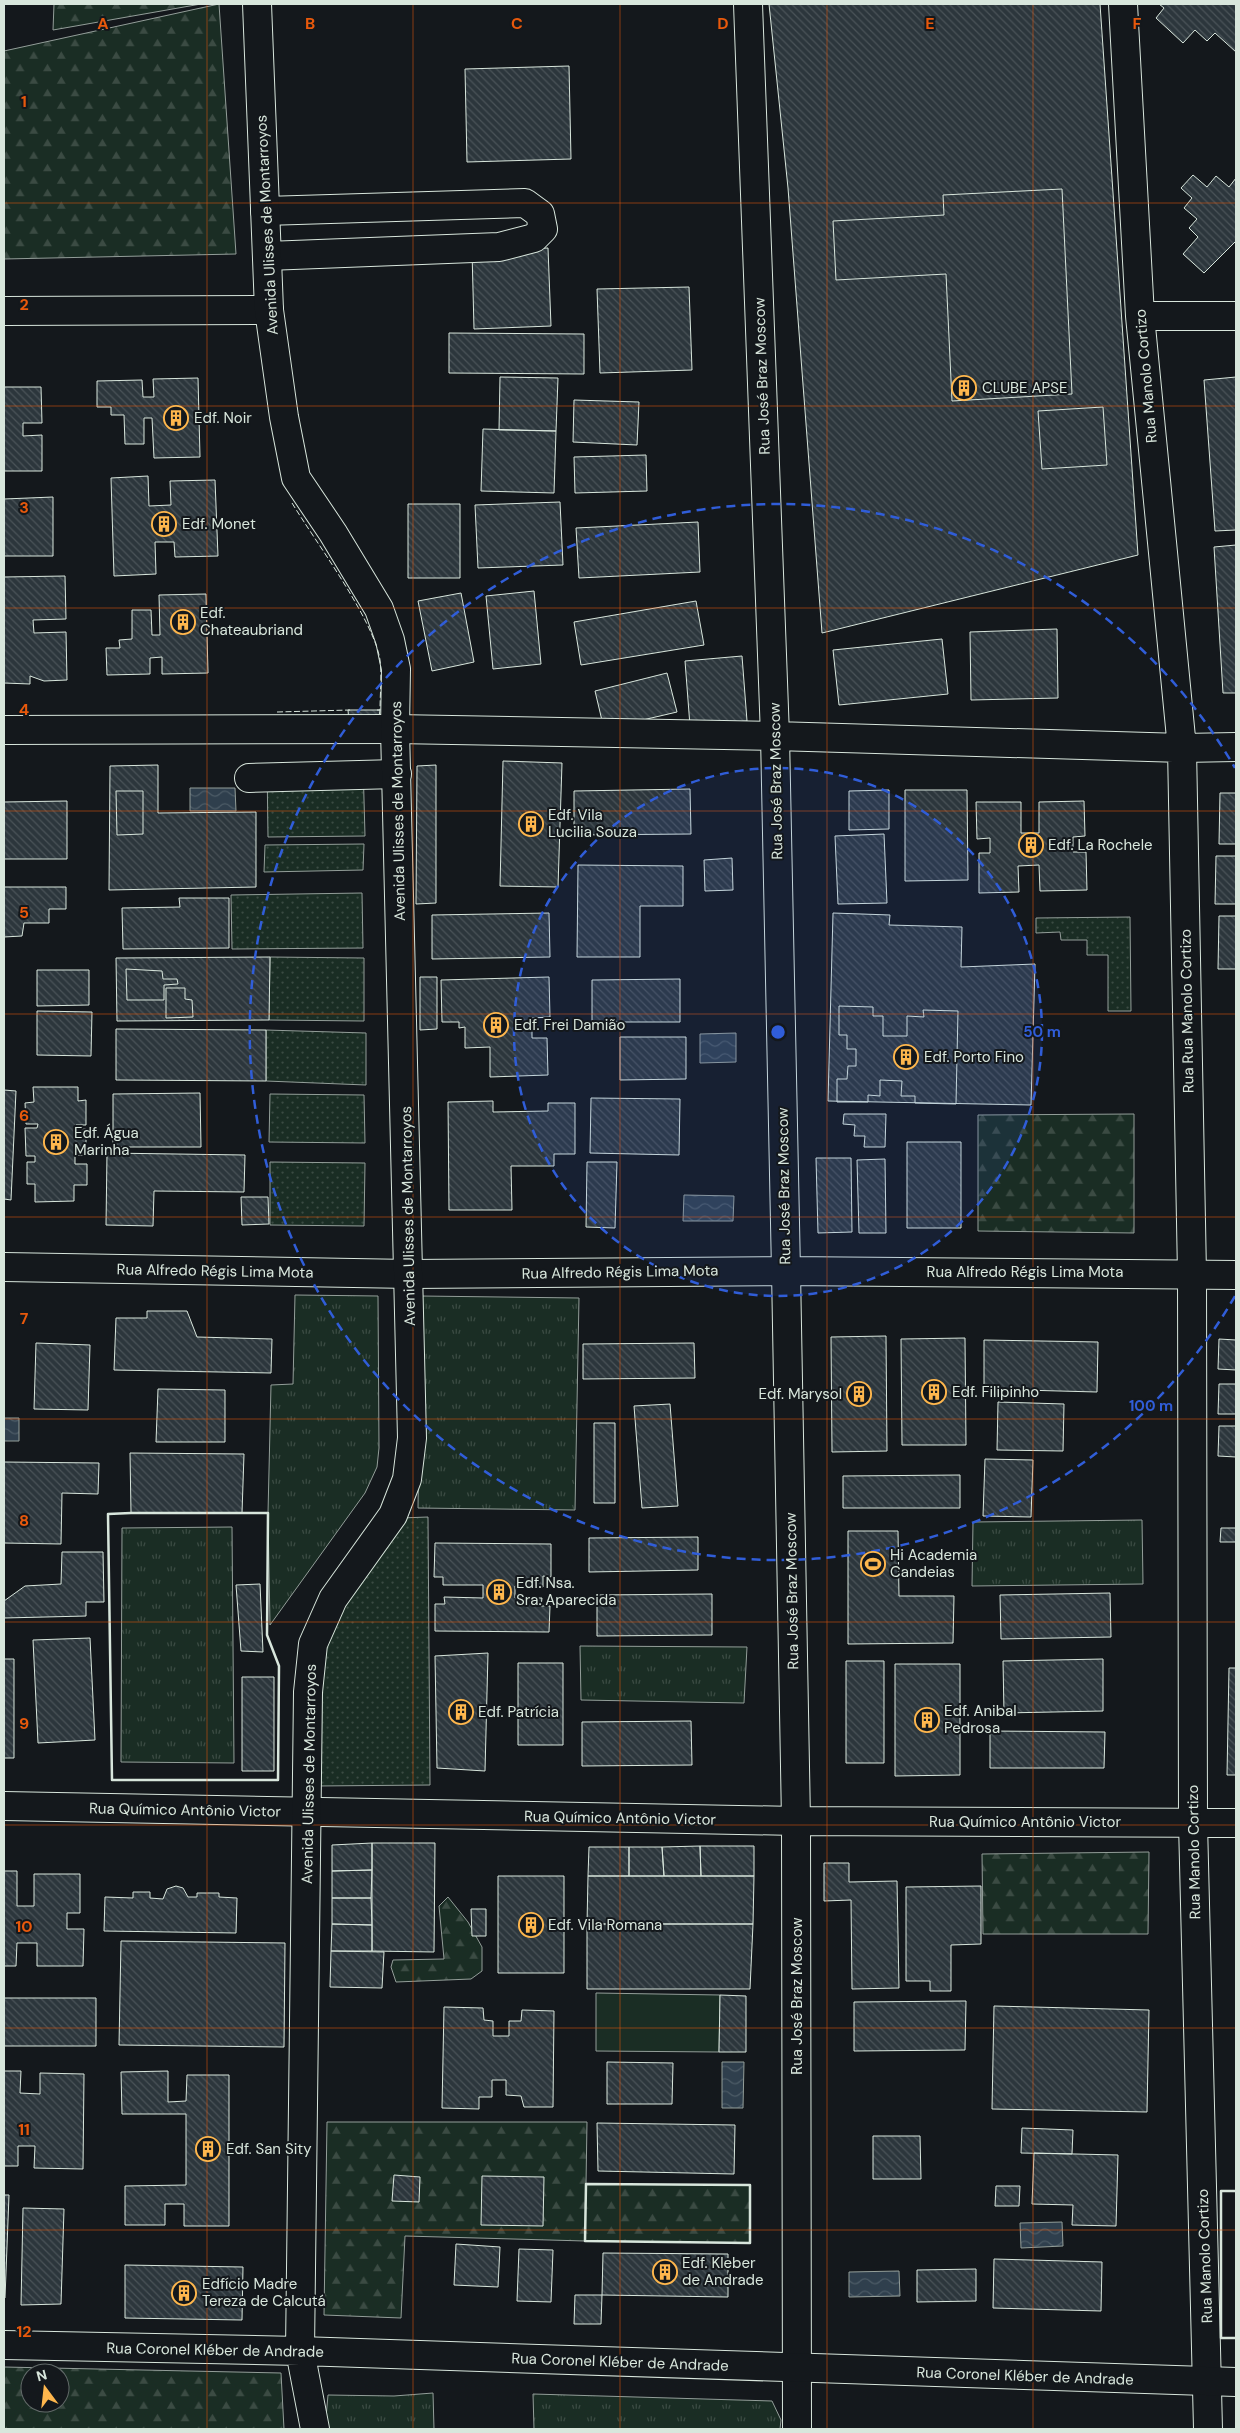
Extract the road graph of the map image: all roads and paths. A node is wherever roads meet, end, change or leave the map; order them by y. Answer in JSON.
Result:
{"nodes":[{"id":1,"x":258,"y":4,"type":"edge"},
{"id":2,"x":748,"y":4,"type":"edge"},
{"id":3,"x":1123,"y":4,"type":"edge"},
{"id":4,"x":265,"y":210,"type":"junction"},
{"id":5,"x":267,"y":256,"type":"junction"},
{"id":6,"x":269,"y":310,"type":"junction"},
{"id":7,"x":4,"y":311,"type":"edge"},
{"id":8,"x":1140,"y":316,"type":"junction"},
{"id":9,"x":1236,"y":316,"type":"edge"},
{"id":10,"x":396,"y":729,"type":"junction"},
{"id":11,"x":4,"y":730,"type":"edge"},
{"id":12,"x":775,"y":736,"type":"junction"},
{"id":13,"x":1236,"y":746,"type":"edge"},
{"id":14,"x":1182,"y":748,"type":"junction"},
{"id":15,"x":397,"y":774,"type":"junction"},
{"id":16,"x":249,"y":778,"type":"dead end"},
{"id":17,"x":4,"y":1267,"type":"edge"},
{"id":18,"x":786,"y":1270,"type":"junction"},
{"id":19,"x":410,"y":1274,"type":"junction"},
{"id":20,"x":1192,"y":1274,"type":"junction"},
{"id":21,"x":1236,"y":1275,"type":"edge"},
{"id":22,"x":4,"y":1806,"type":"edge"},
{"id":23,"x":308,"y":1812,"type":"junction"},
{"id":24,"x":796,"y":1821,"type":"junction"},
{"id":25,"x":1193,"y":1823,"type":"junction"},
{"id":26,"x":1236,"y":1823,"type":"edge"},
{"id":27,"x":4,"y":2345,"type":"edge"},
{"id":28,"x":300,"y":2351,"type":"junction"},
{"id":29,"x":797,"y":2368,"type":"junction"},
{"id":30,"x":1208,"y":2382,"type":"junction"},
{"id":31,"x":1236,"y":2382,"type":"edge"},
{"id":32,"x":315,"y":2429,"type":"edge"},
{"id":33,"x":797,"y":2429,"type":"edge"},
{"id":34,"x":1208,"y":2429,"type":"edge"}],
"edges":[{"from":1,"to":4,"type":"street","name":"Avenida Ulisses de Montarroyos"},
{"from":2,"to":12,"type":"street","name":"Rua José Braz Moscow"},
{"from":3,"to":8,"type":"street","name":"Rua Manolo Cortizo"},
{"from":4,"to":5,"type":"street","name":"Avenida Ulisses de Montarroyos"},
{"from":4,"to":5,"type":"street"},
{"from":5,"to":6,"type":"street","name":"Avenida Ulisses de Montarroyos"},
{"from":6,"to":7,"type":"street"},
{"from":6,"to":10,"type":"street","name":"Avenida Ulisses de Montarroyos"},
{"from":8,"to":9,"type":"street"},
{"from":8,"to":14,"type":"street","name":"Rua Manolo Cortizo"},
{"from":10,"to":11,"type":"street"},
{"from":10,"to":12,"type":"street"},
{"from":10,"to":15,"type":"street","name":"Avenida Ulisses de Montarroyos"},
{"from":12,"to":14,"type":"street"},
{"from":12,"to":18,"type":"street","name":"Rua José Braz Moscow"},
{"from":13,"to":14,"type":"street"},
{"from":14,"to":20,"type":"street","name":"Rua Rua Manolo Cortizo"},
{"from":15,"to":16,"type":"street"},
{"from":15,"to":19,"type":"street","name":"Avenida Ulisses de Montarroyos"},
{"from":17,"to":19,"type":"street","name":"Rua Alfredo Régis Lima Mota"},
{"from":18,"to":19,"type":"street","name":"Rua Alfredo Régis Lima Mota"},
{"from":18,"to":20,"type":"street","name":"Rua Alfredo Régis Lima Mota"},
{"from":18,"to":24,"type":"street","name":"Rua José Braz Moscow"},
{"from":19,"to":23,"type":"street","name":"Avenida Ulisses de Montarroyos"},
{"from":20,"to":21,"type":"street","name":"Rua Alfredo Régis Lima Mota"},
{"from":20,"to":25,"type":"street","name":"Rua Manolo Cortizo"},
{"from":22,"to":23,"type":"street","name":"Rua Químico Antônio Victor"},
{"from":23,"to":24,"type":"street","name":"Rua Químico Antônio Victor"},
{"from":23,"to":28,"type":"street","name":"Avenida Ulisses de Montarroyos"},
{"from":24,"to":25,"type":"street","name":"Rua Químico Antônio Victor"},
{"from":24,"to":29,"type":"street","name":"Rua José Braz Moscow"},
{"from":25,"to":26,"type":"street","name":"Rua Químico Antônio Victor"},
{"from":25,"to":30,"type":"street","name":"Rua Manolo Cortizo"},
{"from":27,"to":28,"type":"street","name":"Rua Coronel Kléber de Andrade"},
{"from":28,"to":29,"type":"street","name":"Rua Coronel Kléber de Andrade"},
{"from":28,"to":32,"type":"street","name":"Avenida Ulisses de Montarroyos"},
{"from":29,"to":30,"type":"street","name":"Rua Coronel Kléber de Andrade"},
{"from":29,"to":33,"type":"street","name":"Rua José Braz Moscow"},
{"from":30,"to":31,"type":"street","name":"Rua Coronel Kléber de Andrade"},
{"from":30,"to":34,"type":"street","name":"Rua Manolo Cortizo"}]}
